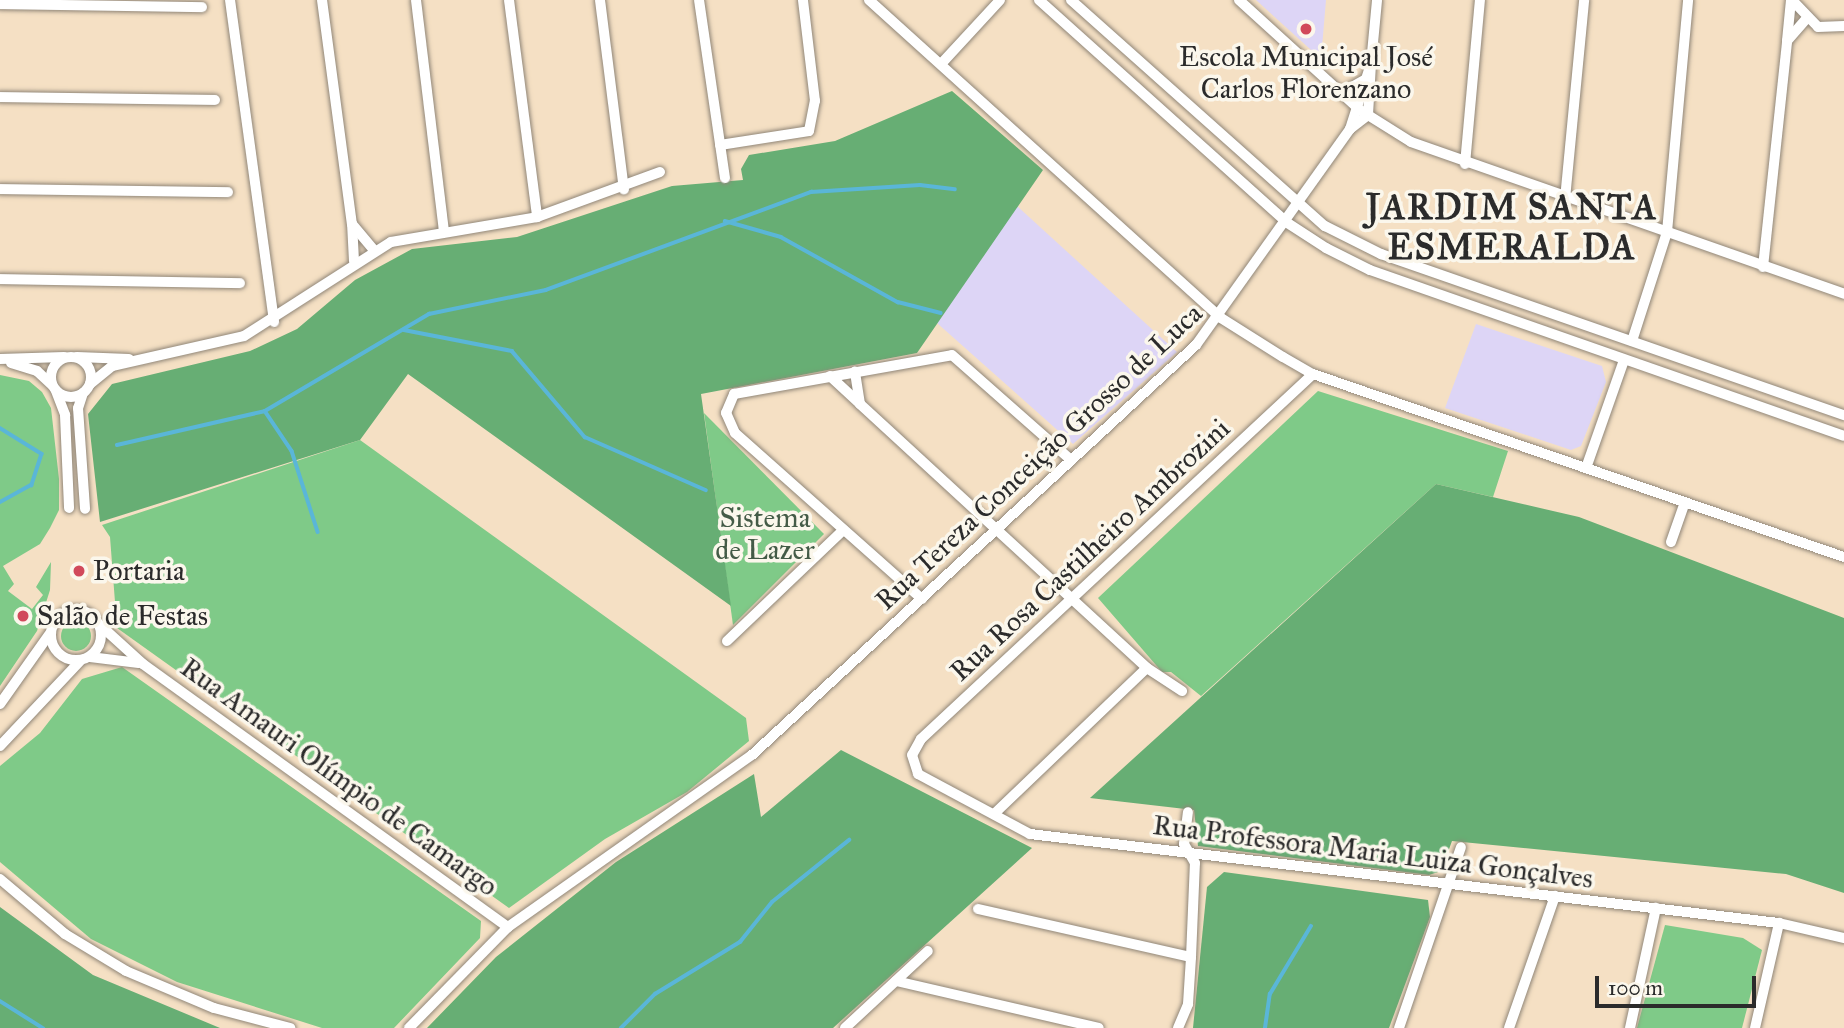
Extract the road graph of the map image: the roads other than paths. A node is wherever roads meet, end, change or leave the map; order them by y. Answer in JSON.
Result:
{"nodes":[{"id":1,"x":230,"y":0,"type":"edge"},
{"id":2,"x":322,"y":0,"type":"edge"},
{"id":3,"x":416,"y":0,"type":"edge"},
{"id":4,"x":509,"y":0,"type":"edge"},
{"id":5,"x":600,"y":0,"type":"edge"},
{"id":6,"x":699,"y":0,"type":"edge"},
{"id":7,"x":803,"y":0,"type":"edge"},
{"id":8,"x":869,"y":0,"type":"edge"},
{"id":9,"x":1000,"y":0,"type":"edge"},
{"id":10,"x":1039,"y":0,"type":"edge"},
{"id":11,"x":1071,"y":0,"type":"edge"},
{"id":12,"x":1238,"y":0,"type":"edge"},
{"id":13,"x":1377,"y":0,"type":"edge"},
{"id":14,"x":1480,"y":0,"type":"edge"},
{"id":15,"x":1584,"y":0,"type":"edge"},
{"id":16,"x":1688,"y":0,"type":"edge"},
{"id":17,"x":1792,"y":0,"type":"edge"},
{"id":18,"x":0,"y":4,"type":"edge"},
{"id":19,"x":202,"y":7,"type":"dead end"},
{"id":20,"x":1807,"y":18,"type":"junction"},
{"id":21,"x":1844,"y":26,"type":"edge"},
{"id":22,"x":1787,"y":41,"type":"junction"},
{"id":23,"x":941,"y":64,"type":"junction"},
{"id":24,"x":1371,"y":64,"type":"junction"},
{"id":25,"x":1366,"y":79,"type":"junction"},
{"id":26,"x":1341,"y":93,"type":"junction"},
{"id":27,"x":0,"y":97,"type":"edge"},
{"id":28,"x":215,"y":100,"type":"dead end"},
{"id":29,"x":1355,"y":105,"type":"junction"},
{"id":30,"x":1368,"y":116,"type":"junction"},
{"id":31,"x":1350,"y":129,"type":"junction"},
{"id":32,"x":720,"y":145,"type":"junction"},
{"id":33,"x":1465,"y":164,"type":"junction"},
{"id":34,"x":660,"y":172,"type":"dead end"},
{"id":35,"x":725,"y":178,"type":"dead end"},
{"id":36,"x":0,"y":188,"type":"edge"},
{"id":37,"x":624,"y":189,"type":"junction"},
{"id":38,"x":228,"y":192,"type":"dead end"},
{"id":39,"x":1564,"y":199,"type":"junction"},
{"id":40,"x":1297,"y":205,"type":"junction"},
{"id":41,"x":537,"y":217,"type":"junction"},
{"id":42,"x":1286,"y":222,"type":"junction"},
{"id":43,"x":352,"y":224,"type":"junction"},
{"id":44,"x":444,"y":230,"type":"junction"},
{"id":45,"x":1667,"y":232,"type":"junction"},
{"id":46,"x":373,"y":249,"type":"junction"},
{"id":47,"x":354,"y":261,"type":"junction"},
{"id":48,"x":1763,"y":267,"type":"junction"},
{"id":49,"x":0,"y":279,"type":"edge"},
{"id":50,"x":240,"y":283,"type":"dead end"},
{"id":51,"x":1844,"y":295,"type":"edge"},
{"id":52,"x":1221,"y":318,"type":"junction"},
{"id":53,"x":274,"y":322,"type":"junction"},
{"id":54,"x":1632,"y":341,"type":"junction"},
{"id":55,"x":72,"y":357,"type":"junction"},
{"id":56,"x":0,"y":360,"type":"edge"},
{"id":57,"x":147,"y":360,"type":"junction"},
{"id":58,"x":1624,"y":360,"type":"junction"},
{"id":59,"x":855,"y":371,"type":"junction"},
{"id":60,"x":1314,"y":373,"type":"junction"},
{"id":61,"x":830,"y":376,"type":"junction"},
{"id":62,"x":90,"y":384,"type":"junction"},
{"id":63,"x":54,"y":388,"type":"junction"},
{"id":64,"x":83,"y":393,"type":"junction"},
{"id":65,"x":859,"y":404,"type":"junction"},
{"id":66,"x":1844,"y":415,"type":"edge"},
{"id":67,"x":1844,"y":436,"type":"edge"},
{"id":68,"x":1071,"y":460,"type":"junction"},
{"id":69,"x":1586,"y":468,"type":"junction"},
{"id":70,"x":1685,"y":502,"type":"junction"},
{"id":71,"x":69,"y":508,"type":"dead end"},
{"id":72,"x":85,"y":509,"type":"dead end"},
{"id":73,"x":843,"y":530,"type":"junction"},
{"id":74,"x":997,"y":531,"type":"junction"},
{"id":75,"x":1671,"y":542,"type":"dead end"},
{"id":76,"x":1844,"y":557,"type":"edge"},
{"id":77,"x":922,"y":599,"type":"junction"},
{"id":78,"x":1073,"y":599,"type":"junction"},
{"id":79,"x":100,"y":625,"type":"junction"},
{"id":80,"x":51,"y":632,"type":"junction"},
{"id":81,"x":727,"y":641,"type":"dead end"},
{"id":82,"x":87,"y":658,"type":"junction"},
{"id":83,"x":143,"y":664,"type":"junction"},
{"id":84,"x":1147,"y":668,"type":"junction"},
{"id":85,"x":1182,"y":691,"type":"dead end"},
{"id":86,"x":0,"y":704,"type":"edge"},
{"id":87,"x":0,"y":746,"type":"edge"},
{"id":88,"x":913,"y":768,"type":"joint"},
{"id":89,"x":1188,"y":812,"type":"dead end"},
{"id":90,"x":994,"y":814,"type":"junction"},
{"id":91,"x":1461,"y":847,"type":"dead end"},
{"id":92,"x":1191,"y":855,"type":"junction"},
{"id":93,"x":0,"y":879,"type":"edge"},
{"id":94,"x":1448,"y":886,"type":"junction"},
{"id":95,"x":1555,"y":896,"type":"junction"},
{"id":96,"x":1656,"y":908,"type":"junction"},
{"id":97,"x":978,"y":909,"type":"dead end"},
{"id":98,"x":1779,"y":923,"type":"junction"},
{"id":99,"x":508,"y":927,"type":"junction"},
{"id":100,"x":1844,"y":938,"type":"edge"},
{"id":101,"x":928,"y":951,"type":"dead end"},
{"id":102,"x":1191,"y":957,"type":"junction"},
{"id":103,"x":896,"y":981,"type":"junction"},
{"id":104,"x":290,"y":1028,"type":"edge"},
{"id":105,"x":409,"y":1028,"type":"edge"},
{"id":106,"x":845,"y":1028,"type":"edge"},
{"id":107,"x":1100,"y":1028,"type":"edge"},
{"id":108,"x":1178,"y":1028,"type":"edge"},
{"id":109,"x":1399,"y":1028,"type":"edge"},
{"id":110,"x":1509,"y":1028,"type":"edge"},
{"id":111,"x":1630,"y":1028,"type":"edge"},
{"id":112,"x":1755,"y":1028,"type":"edge"}],
"edges":[{"from":1,"to":53,"type":"street"},
{"from":2,"to":43,"type":"street"},
{"from":3,"to":44,"type":"street"},
{"from":4,"to":41,"type":"street"},
{"from":5,"to":37,"type":"street"},
{"from":6,"to":32,"type":"street"},
{"from":7,"to":32,"type":"street"},
{"from":8,"to":23,"type":"street"},
{"from":9,"to":23,"type":"street"},
{"from":10,"to":42,"type":"street"},
{"from":11,"to":40,"type":"street"},
{"from":12,"to":26,"type":"street"},
{"from":13,"to":24,"type":"street","name":"Rua Tereza Conceição Grosso de Luca"},
{"from":14,"to":33,"type":"street"},
{"from":15,"to":39,"type":"street"},
{"from":16,"to":45,"type":"street"},
{"from":17,"to":20,"type":"street"},
{"from":17,"to":22,"type":"street"},
{"from":18,"to":19,"type":"street"},
{"from":20,"to":21,"type":"street"},
{"from":20,"to":22,"type":"street"},
{"from":22,"to":48,"type":"street"},
{"from":23,"to":52,"type":"street"},
{"from":24,"to":25,"type":"street","name":"Rua Tereza Conceição Grosso de Luca"},
{"from":24,"to":30,"type":"street","name":"Rua Tereza Conceição Grosso de Luca"},
{"from":25,"to":26,"type":"street"},
{"from":25,"to":29,"type":"street","name":"Rua Tereza Conceição Grosso de Luca"},
{"from":26,"to":29,"type":"street"},
{"from":27,"to":28,"type":"street"},
{"from":29,"to":30,"type":"street"},
{"from":29,"to":31,"type":"street","name":"Rua Tereza Conceição Grosso de Luca"},
{"from":30,"to":31,"type":"street","name":"Rua Tereza Conceição Grosso de Luca"},
{"from":30,"to":33,"type":"street"},
{"from":31,"to":40,"type":"street","name":"Rua Tereza Conceição Grosso de Luca"},
{"from":32,"to":35,"type":"street"},
{"from":33,"to":39,"type":"street"},
{"from":34,"to":37,"type":"street"},
{"from":36,"to":38,"type":"street"},
{"from":37,"to":41,"type":"street"},
{"from":39,"to":45,"type":"street"},
{"from":40,"to":42,"type":"street","name":"Rua Tereza Conceição Grosso de Luca"},
{"from":40,"to":54,"type":"street"},
{"from":41,"to":44,"type":"street"},
{"from":42,"to":52,"type":"street","name":"Rua Tereza Conceição Grosso de Luca"},
{"from":42,"to":58,"type":"street"},
{"from":43,"to":46,"type":"street"},
{"from":43,"to":47,"type":"street"},
{"from":44,"to":46,"type":"street"},
{"from":45,"to":48,"type":"street"},
{"from":45,"to":54,"type":"street"},
{"from":46,"to":47,"type":"street"},
{"from":47,"to":53,"type":"street"},
{"from":48,"to":51,"type":"street"},
{"from":49,"to":50,"type":"street"},
{"from":52,"to":60,"type":"street"},
{"from":52,"to":68,"type":"street","name":"Rua Tereza Conceição Grosso de Luca"},
{"from":53,"to":57,"type":"street"},
{"from":54,"to":66,"type":"street"},
{"from":55,"to":56,"type":"street"},
{"from":55,"to":57,"type":"street"},
{"from":55,"to":62,"type":"street"},
{"from":55,"to":63,"type":"street"},
{"from":56,"to":63,"type":"street"},
{"from":57,"to":62,"type":"street"},
{"from":58,"to":67,"type":"street"},
{"from":58,"to":69,"type":"street"},
{"from":59,"to":61,"type":"street"},
{"from":59,"to":65,"type":"street"},
{"from":59,"to":68,"type":"street"},
{"from":60,"to":69,"type":"street"},
{"from":60,"to":78,"type":"street","name":"Rua Rosa Castilheiro Ambrozini"},
{"from":61,"to":65,"type":"street"},
{"from":61,"to":73,"type":"street"},
{"from":62,"to":64,"type":"street"},
{"from":63,"to":64,"type":"street"},
{"from":63,"to":71,"type":"street"},
{"from":64,"to":72,"type":"street"},
{"from":65,"to":74,"type":"street"},
{"from":68,"to":74,"type":"street","name":"Rua Tereza Conceição Grosso de Luca"},
{"from":69,"to":70,"type":"street"},
{"from":70,"to":75,"type":"street"},
{"from":70,"to":76,"type":"street"},
{"from":73,"to":77,"type":"street"},
{"from":73,"to":81,"type":"street"},
{"from":74,"to":77,"type":"street","name":"Rua Tereza Conceição Grosso de Luca"},
{"from":74,"to":78,"type":"street"},
{"from":77,"to":99,"type":"street","name":"Rua Tereza Conceição Grosso de Luca"},
{"from":78,"to":84,"type":"street"},
{"from":78,"to":88,"type":"street","name":"Rua Rosa Castilheiro Ambrozini"},
{"from":79,"to":80,"type":"street"},
{"from":79,"to":82,"type":"street"},
{"from":79,"to":83,"type":"street","name":"Rua Amauri Olímpio de Camargo"},
{"from":80,"to":82,"type":"street"},
{"from":80,"to":86,"type":"street"},
{"from":82,"to":83,"type":"street","name":"Rua Amauri Olímpio de Camargo"},
{"from":82,"to":87,"type":"street"},
{"from":83,"to":99,"type":"street","name":"Rua Amauri Olímpio de Camargo"},
{"from":84,"to":85,"type":"street"},
{"from":84,"to":90,"type":"street"},
{"from":88,"to":90,"type":"street","name":"Rua Professora Maria Luiza Gonçalves"},
{"from":89,"to":92,"type":"street"},
{"from":90,"to":92,"type":"street","name":"Rua Professora Maria Luiza Gonçalves"},
{"from":91,"to":94,"type":"street"},
{"from":92,"to":94,"type":"street","name":"Rua Professora Maria Luiza Gonçalves"},
{"from":92,"to":102,"type":"street"},
{"from":93,"to":104,"type":"street"},
{"from":94,"to":95,"type":"street","name":"Rua Professora Maria Luiza Gonçalves"},
{"from":94,"to":109,"type":"street"},
{"from":95,"to":96,"type":"street","name":"Rua Professora Maria Luiza Gonçalves"},
{"from":95,"to":110,"type":"street"},
{"from":96,"to":98,"type":"street","name":"Rua Professora Maria Luiza Gonçalves"},
{"from":96,"to":111,"type":"street"},
{"from":97,"to":102,"type":"street"},
{"from":98,"to":100,"type":"street","name":"Rua Professora Maria Luiza Gonçalves"},
{"from":98,"to":112,"type":"street"},
{"from":99,"to":105,"type":"street","name":"Rua Tereza Conceição Grosso de Luca"},
{"from":101,"to":103,"type":"street"},
{"from":102,"to":108,"type":"street"},
{"from":103,"to":106,"type":"street"},
{"from":103,"to":107,"type":"street"}]}
